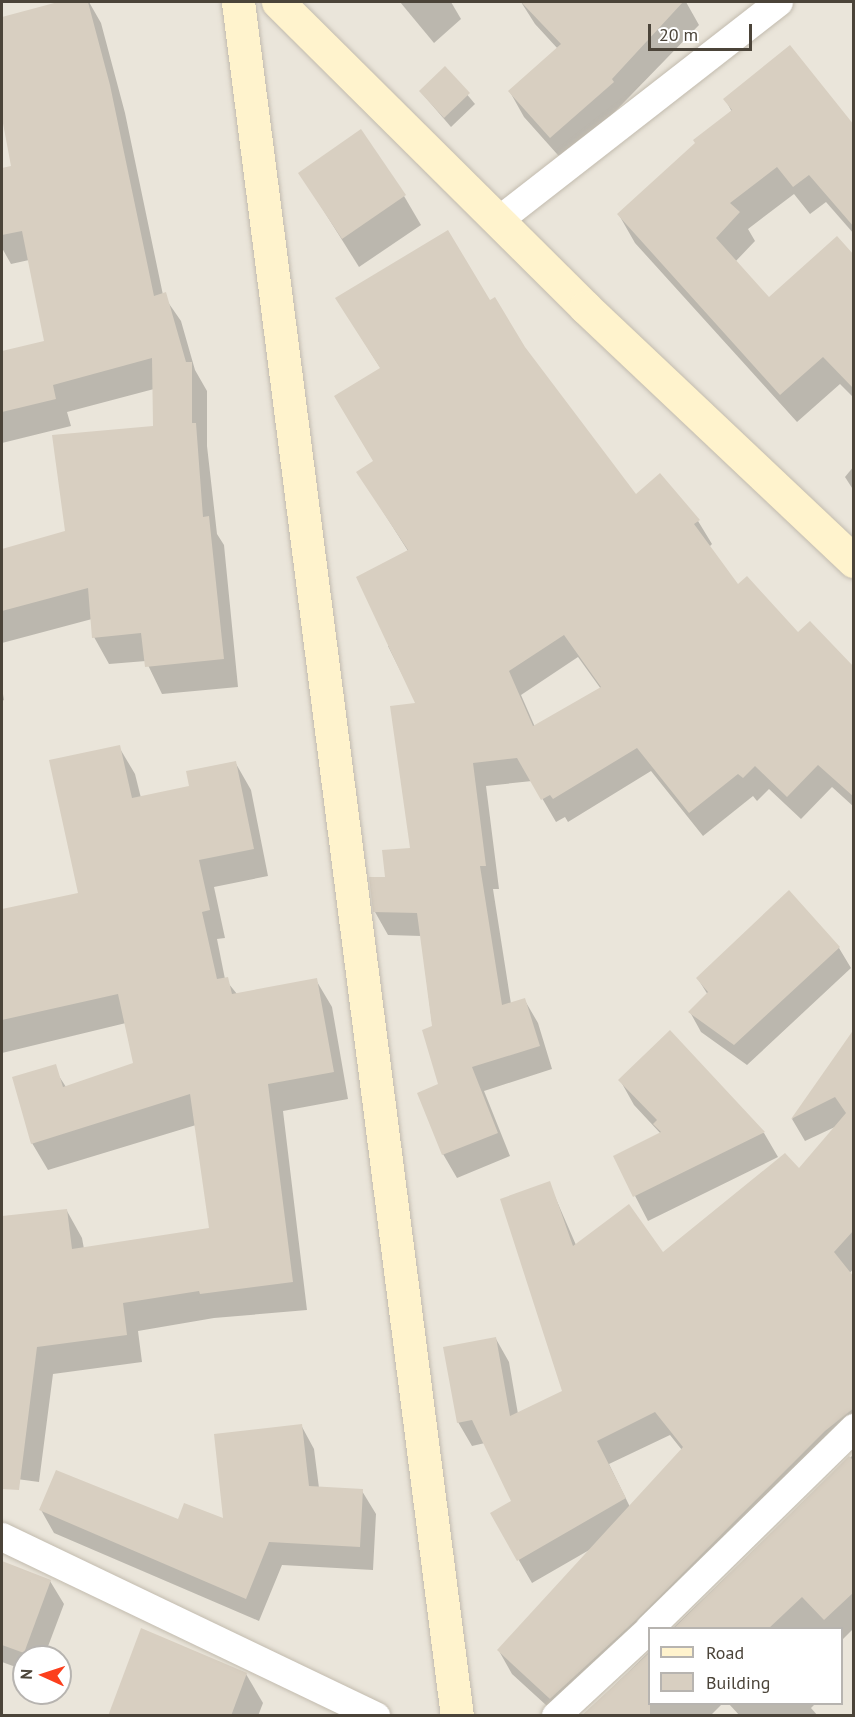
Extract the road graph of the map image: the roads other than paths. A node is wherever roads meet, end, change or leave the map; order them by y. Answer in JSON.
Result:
{"nodes":[{"id":1,"x":238,"y":2,"type":"edge"},
{"id":2,"x":278,"y":2,"type":"edge"},
{"id":3,"x":779,"y":2,"type":"edge"},
{"id":4,"x":498,"y":221,"type":"junction"},
{"id":5,"x":854,"y":561,"type":"edge"},
{"id":6,"x":854,"y":1428,"type":"edge"},
{"id":7,"x":2,"y":1537,"type":"edge"},
{"id":8,"x":652,"y":1627,"type":"edge"},
{"id":9,"x":648,"y":1631,"type":"edge"},
{"id":10,"x":376,"y":1716,"type":"edge"},
{"id":11,"x":458,"y":1716,"type":"edge"},
{"id":12,"x":556,"y":1716,"type":"edge"}],
"edges":[{"from":1,"to":11,"type":"main road"},
{"from":2,"to":4,"type":"main road"},
{"from":3,"to":4,"type":"street"},
{"from":4,"to":5,"type":"main road"},
{"from":6,"to":8,"type":"street"},
{"from":7,"to":10,"type":"street"},
{"from":9,"to":12,"type":"street"}]}
